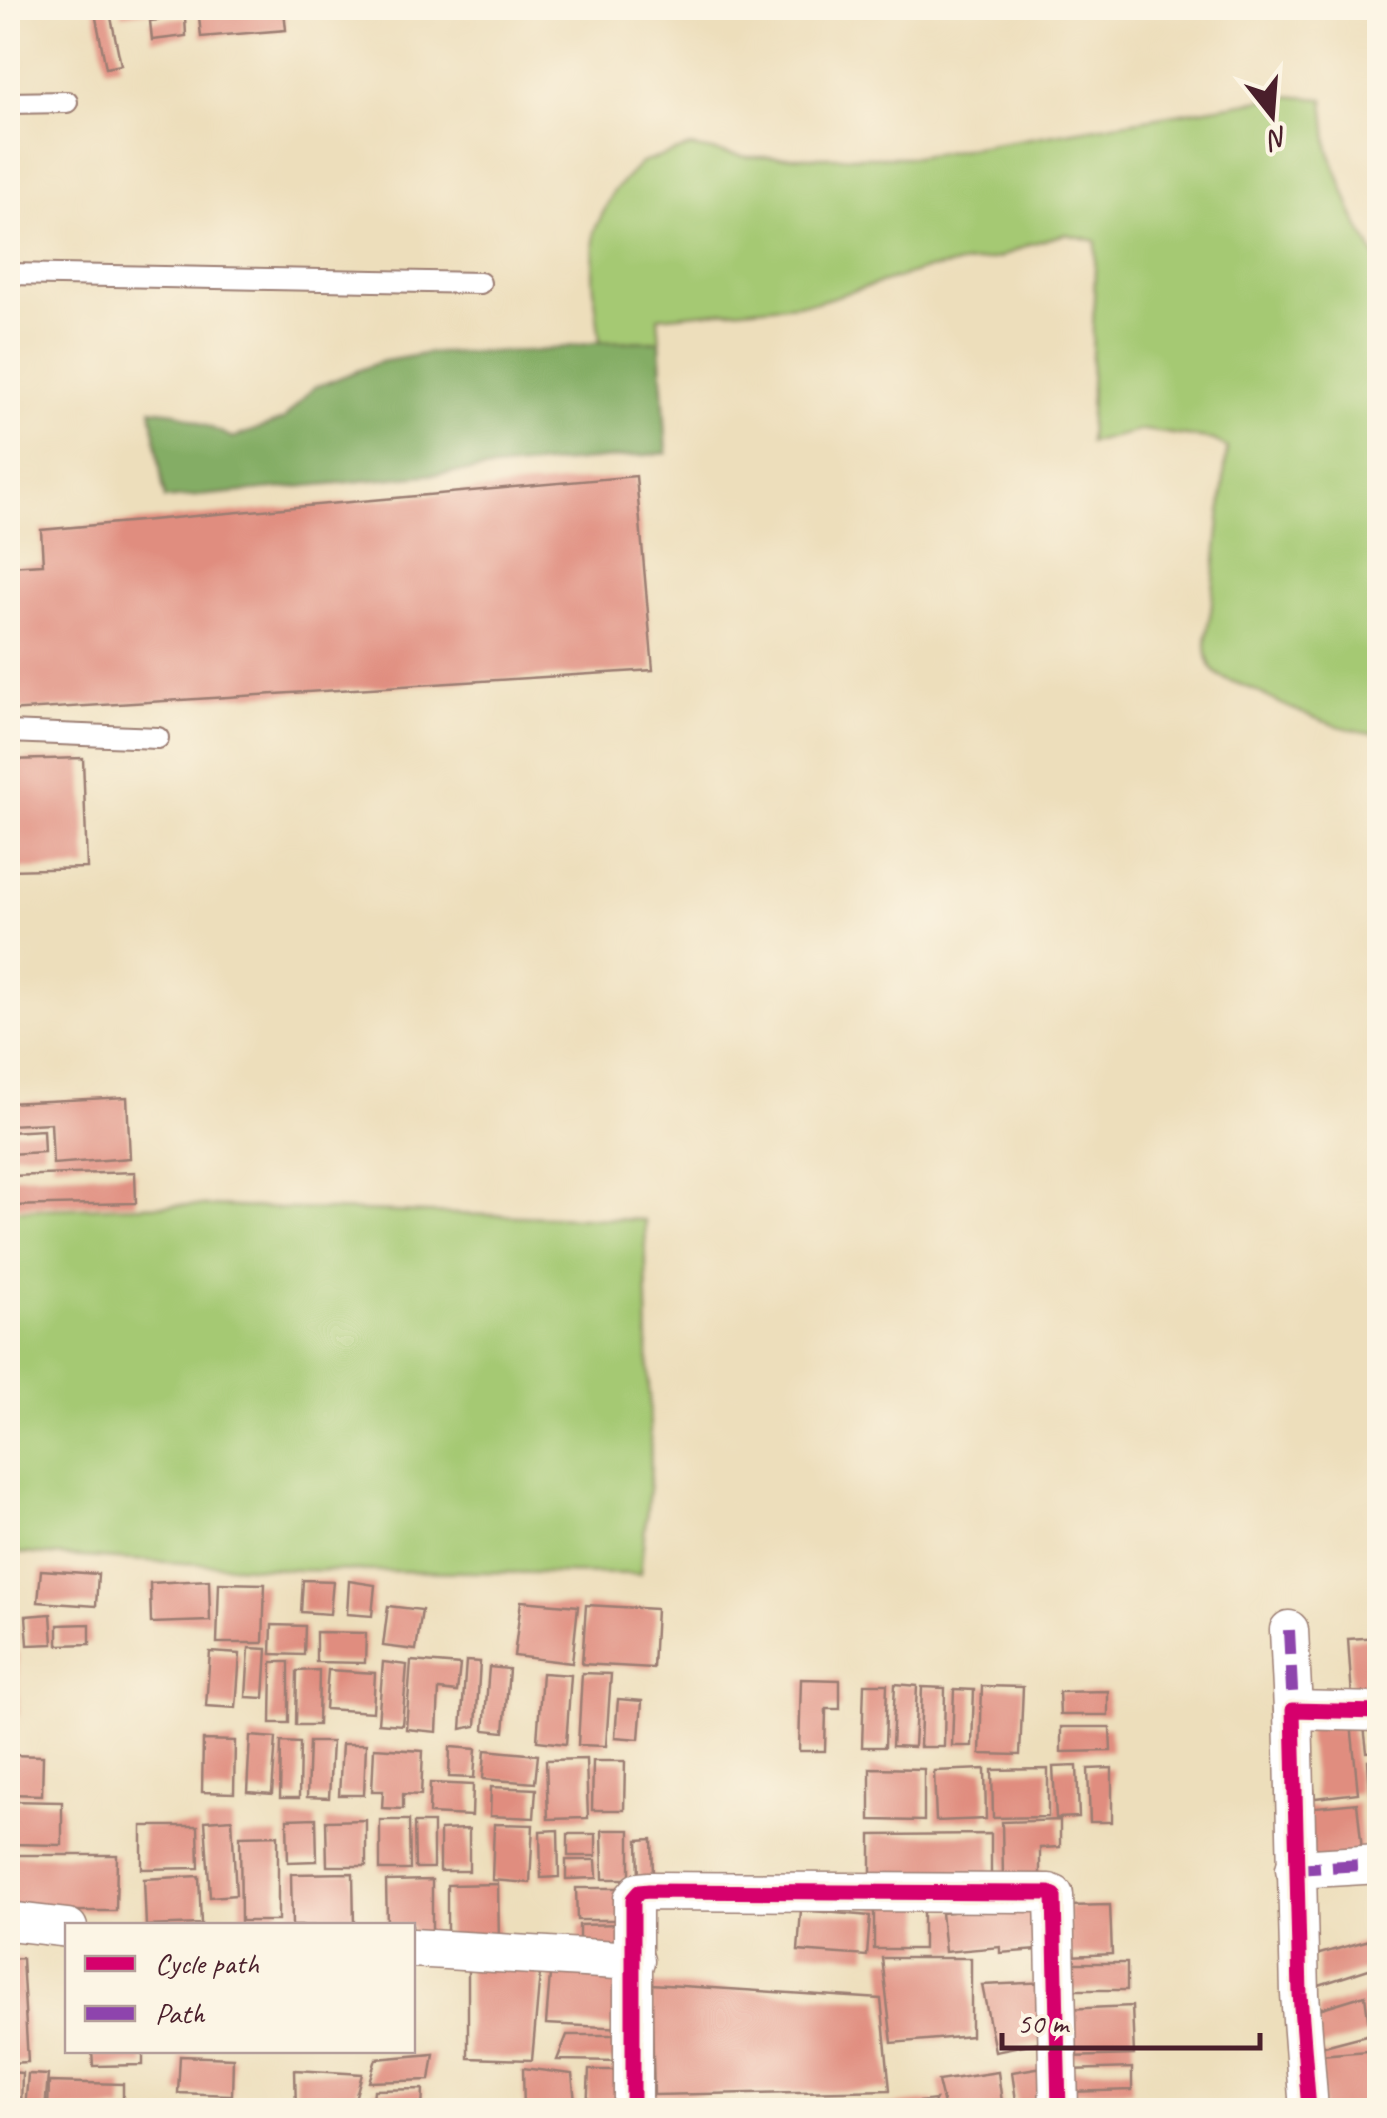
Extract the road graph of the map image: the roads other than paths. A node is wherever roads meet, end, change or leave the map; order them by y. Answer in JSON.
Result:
{"nodes":[{"id":1,"x":66,"y":102,"type":"dead end"},
{"id":2,"x":8,"y":103,"type":"edge"},
{"id":3,"x":8,"y":274,"type":"edge"},
{"id":4,"x":480,"y":283,"type":"dead end"},
{"id":5,"x":8,"y":732,"type":"edge"},
{"id":6,"x":158,"y":738,"type":"dead end"},
{"id":7,"x":1290,"y":1630,"type":"dead end"},
{"id":8,"x":1293,"y":1710,"type":"junction"},
{"id":9,"x":1380,"y":1712,"type":"edge"},
{"id":10,"x":1380,"y":1864,"type":"edge"},
{"id":11,"x":1295,"y":1869,"type":"junction"},
{"id":12,"x":8,"y":1921,"type":"edge"},
{"id":13,"x":65,"y":1928,"type":"edge"},
{"id":14,"x":415,"y":1948,"type":"edge"},
{"id":15,"x":635,"y":1960,"type":"junction"},
{"id":16,"x":633,"y":2110,"type":"edge"},
{"id":17,"x":1059,"y":2110,"type":"edge"},
{"id":18,"x":1309,"y":2110,"type":"edge"}],
"edges":[{"from":1,"to":2,"type":"lane"},
{"from":3,"to":4,"type":"lane"},
{"from":5,"to":6,"type":"lane"},
{"from":7,"to":8,"type":"street"},
{"from":8,"to":9,"type":"street"},
{"from":8,"to":11,"type":"street"},
{"from":10,"to":11,"type":"street"},
{"from":11,"to":18,"type":"street"},
{"from":12,"to":13,"type":"street"},
{"from":14,"to":15,"type":"street"},
{"from":15,"to":16,"type":"street"},
{"from":15,"to":17,"type":"street"}]}
